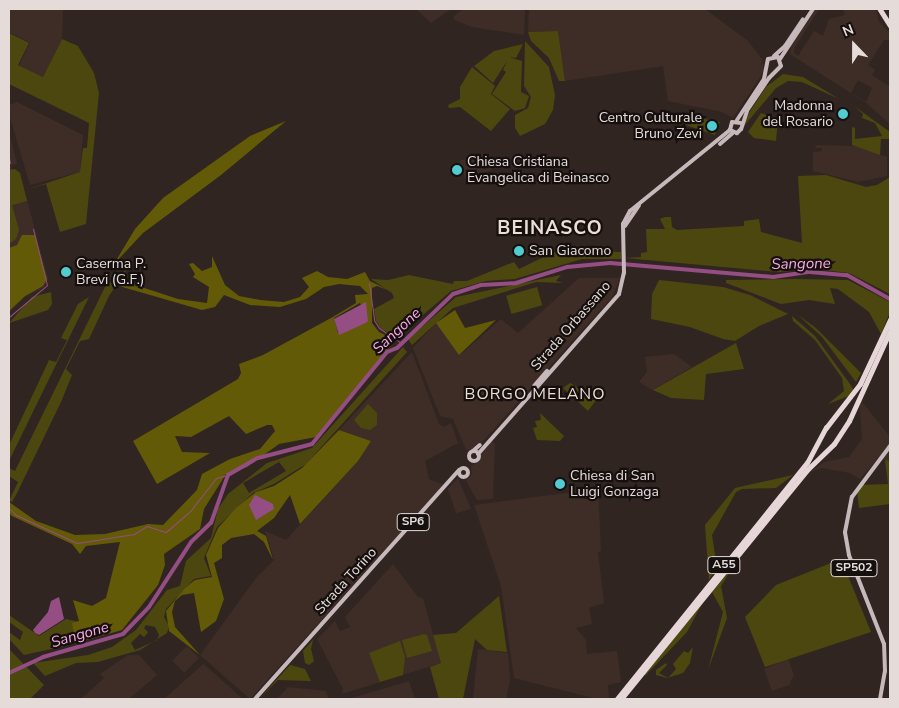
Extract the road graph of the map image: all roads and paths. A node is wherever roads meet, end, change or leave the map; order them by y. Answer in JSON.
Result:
{"nodes":[{"id":1,"x":811,"y":9,"type":"edge"},
{"id":2,"x":880,"y":9,"type":"edge"},
{"id":3,"x":890,"y":25,"type":"edge"},
{"id":4,"x":774,"y":56,"type":"junction"},
{"id":5,"x":780,"y":59,"type":"junction"},
{"id":6,"x":768,"y":67,"type":"junction"},
{"id":7,"x":775,"y":70,"type":"junction"},
{"id":8,"x":739,"y":122,"type":"junction"},
{"id":9,"x":732,"y":131,"type":"junction"},
{"id":10,"x":624,"y":276,"type":"junction"},
{"id":11,"x":890,"y":320,"type":"edge"},
{"id":12,"x":889,"y":330,"type":"edge"},
{"id":13,"x":890,"y":446,"type":"edge"},
{"id":14,"x":473,"y":451,"type":"junction"},
{"id":15,"x":478,"y":454,"type":"junction"},
{"id":16,"x":469,"y":458,"type":"junction"},
{"id":17,"x":474,"y":461,"type":"junction"},
{"id":18,"x":468,"y":470,"type":"junction"},
{"id":19,"x":460,"y":471,"type":"junction"},
{"id":20,"x":255,"y":699,"type":"edge"},
{"id":21,"x":617,"y":699,"type":"edge"},
{"id":22,"x":621,"y":699,"type":"edge"},
{"id":23,"x":880,"y":699,"type":"edge"}],
"edges":[{"from":1,"to":4,"type":"main road"},
{"from":1,"to":5,"type":"main road"},
{"from":2,"to":3,"type":"highway"},
{"from":4,"to":5,"type":"main road"},
{"from":4,"to":6,"type":"main road"},
{"from":5,"to":7,"type":"main road"},
{"from":6,"to":7,"type":"main road"},
{"from":6,"to":8,"type":"main road"},
{"from":7,"to":8,"type":"main road"},
{"from":8,"to":9,"type":"main road"},
{"from":8,"to":9,"type":"main road"},
{"from":9,"to":10,"type":"main road"},
{"from":10,"to":14,"type":"main road","name":"Strada Orbassano"},
{"from":10,"to":15,"type":"main road","name":"Strada Orbassano"},
{"from":11,"to":12,"type":"highway","number":"A55"},
{"from":12,"to":21,"type":"highway","number":"A55"},
{"from":12,"to":22,"type":"highway","number":"A55"},
{"from":13,"to":23,"type":"main road","number":"SP502"},
{"from":14,"to":15,"type":"main road"},
{"from":14,"to":16,"type":"main road","name":"Strada Orbassano"},
{"from":15,"to":17,"type":"main road","name":"Strada Orbassano"},
{"from":16,"to":17,"type":"main road"},
{"from":16,"to":19,"type":"main road"},
{"from":17,"to":18,"type":"main road"},
{"from":18,"to":19,"type":"main road"},
{"from":18,"to":19,"type":"main road","name":"Strada Torino"},
{"from":19,"to":20,"type":"main road","name":"Strada Torino","number":"SP6"}]}
